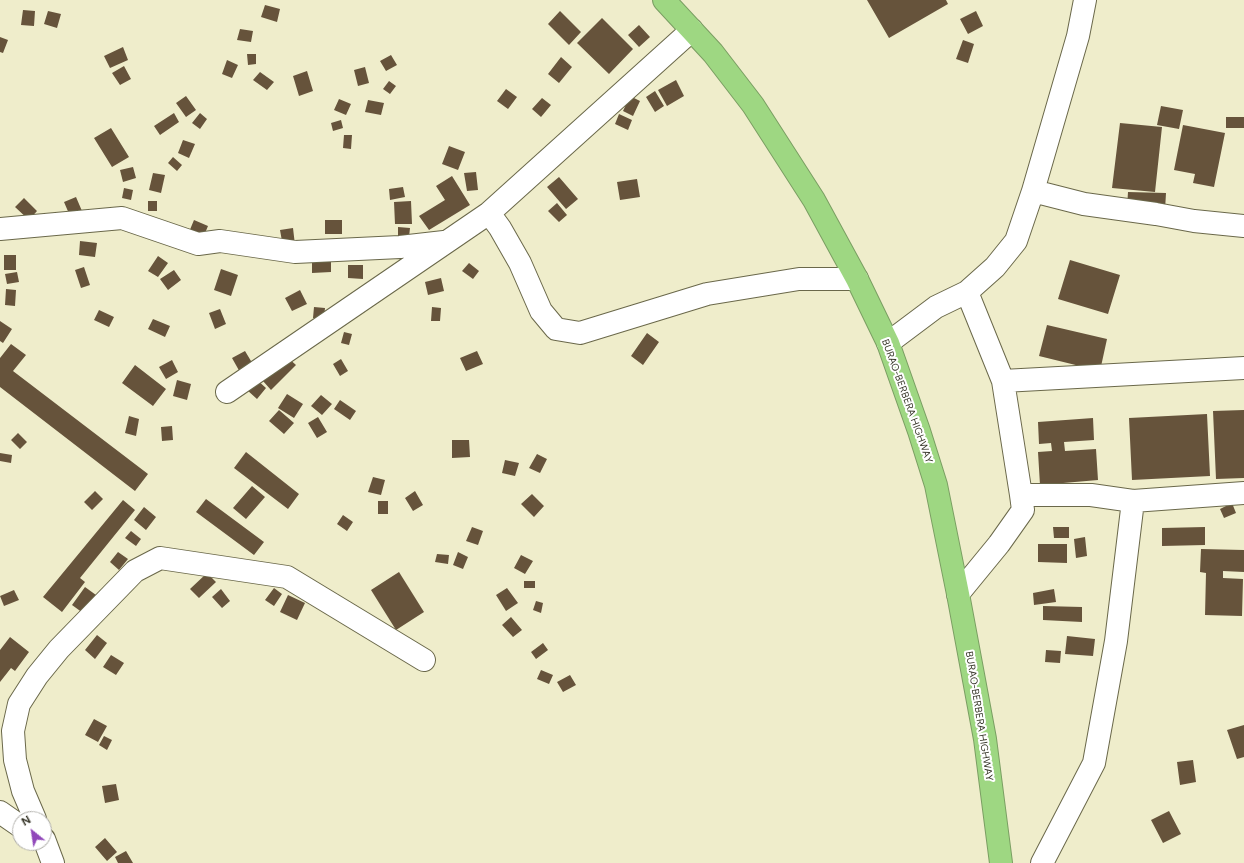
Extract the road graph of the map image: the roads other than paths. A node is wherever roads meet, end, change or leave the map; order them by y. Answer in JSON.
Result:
{"nodes":[{"id":1,"x":664,"y":0,"type":"edge"},
{"id":2,"x":1085,"y":0,"type":"edge"},
{"id":3,"x":692,"y":30,"type":"junction"},
{"id":4,"x":1033,"y":191,"type":"junction"},
{"id":5,"x":489,"y":213,"type":"junction"},
{"id":6,"x":1244,"y":226,"type":"edge"},
{"id":7,"x":0,"y":229,"type":"edge"},
{"id":8,"x":447,"y":241,"type":"junction"},
{"id":9,"x":857,"y":279,"type":"junction"},
{"id":10,"x":968,"y":292,"type":"junction"},
{"id":11,"x":888,"y":343,"type":"junction"},
{"id":12,"x":1244,"y":368,"type":"edge"},
{"id":13,"x":1003,"y":381,"type":"junction"},
{"id":14,"x":226,"y":392,"type":"dead end"},
{"id":15,"x":1244,"y":493,"type":"edge"},
{"id":16,"x":1021,"y":495,"type":"junction"},
{"id":17,"x":1133,"y":501,"type":"junction"},
{"id":18,"x":958,"y":594,"type":"junction"},
{"id":19,"x":424,"y":660,"type":"dead end"},
{"id":20,"x":32,"y":811,"type":"edge"},
{"id":21,"x":0,"y":812,"type":"edge"},
{"id":22,"x":12,"y":820,"type":"edge"},
{"id":23,"x":1001,"y":863,"type":"edge"},
{"id":24,"x":1042,"y":863,"type":"edge"}],
"edges":[{"from":1,"to":3,"type":"highway","name":"BURAO-BERBERA HIGHWAY"},
{"from":2,"to":4,"type":"street"},
{"from":3,"to":5,"type":"street"},
{"from":3,"to":9,"type":"highway","name":"BURAO-BERBERA HIGHWAY"},
{"from":4,"to":6,"type":"street"},
{"from":4,"to":10,"type":"street"},
{"from":5,"to":8,"type":"street"},
{"from":5,"to":9,"type":"street"},
{"from":7,"to":8,"type":"street"},
{"from":8,"to":14,"type":"street"},
{"from":9,"to":11,"type":"highway","name":"BURAO-BERBERA HIGHWAY"},
{"from":10,"to":11,"type":"street"},
{"from":10,"to":13,"type":"street"},
{"from":11,"to":18,"type":"highway","name":"BURAO-BERBERA HIGHWAY"},
{"from":12,"to":13,"type":"street"},
{"from":13,"to":16,"type":"street"},
{"from":15,"to":17,"type":"street"},
{"from":16,"to":17,"type":"street"},
{"from":16,"to":18,"type":"street"},
{"from":17,"to":24,"type":"street"},
{"from":18,"to":23,"type":"highway","name":"BURAO-BERBERA HIGHWAY"},
{"from":19,"to":20,"type":"street"},
{"from":21,"to":22,"type":"street"}]}
